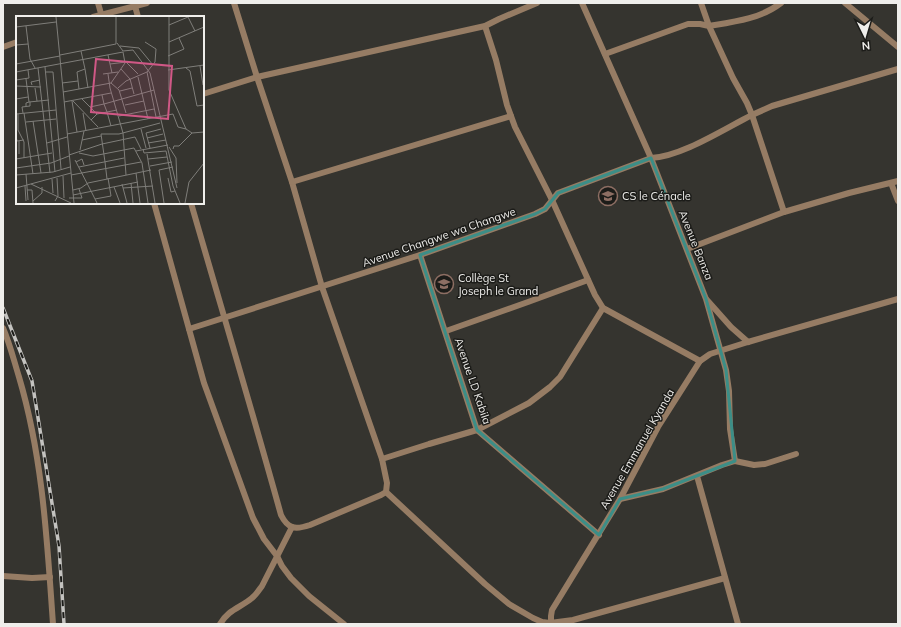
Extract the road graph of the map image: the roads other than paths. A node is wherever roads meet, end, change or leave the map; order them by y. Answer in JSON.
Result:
{"nodes":[{"id":1,"x":98,"y":3,"type":"edge"},
{"id":2,"x":147,"y":3,"type":"edge"},
{"id":3,"x":234,"y":3,"type":"edge"},
{"id":4,"x":537,"y":3,"type":"edge"},
{"id":5,"x":582,"y":3,"type":"edge"},
{"id":6,"x":701,"y":3,"type":"edge"},
{"id":7,"x":780,"y":3,"type":"edge"},
{"id":8,"x":845,"y":3,"type":"edge"},
{"id":9,"x":135,"y":6,"type":"junction"},
{"id":10,"x":102,"y":16,"type":"edge"},
{"id":11,"x":138,"y":16,"type":"edge"},
{"id":12,"x":485,"y":26,"type":"junction"},
{"id":13,"x":709,"y":26,"type":"junction"},
{"id":14,"x":16,"y":42,"type":"edge"},
{"id":15,"x":3,"y":47,"type":"edge"},
{"id":16,"x":898,"y":47,"type":"edge"},
{"id":17,"x":605,"y":54,"type":"junction"},
{"id":18,"x":898,"y":70,"type":"edge"},
{"id":19,"x":257,"y":77,"type":"junction"},
{"id":20,"x":204,"y":94,"type":"edge"},
{"id":21,"x":752,"y":115,"type":"junction"},
{"id":22,"x":511,"y":116,"type":"junction"},
{"id":23,"x":651,"y":158,"type":"junction"},
{"id":24,"x":292,"y":182,"type":"junction"},
{"id":25,"x":895,"y":182,"type":"edge"},
{"id":26,"x":552,"y":200,"type":"junction"},
{"id":27,"x":898,"y":201,"type":"edge"},
{"id":28,"x":154,"y":204,"type":"edge"},
{"id":29,"x":191,"y":204,"type":"edge"},
{"id":30,"x":784,"y":212,"type":"junction"},
{"id":31,"x":687,"y":249,"type":"junction"},
{"id":32,"x":420,"y":255,"type":"junction"},
{"id":33,"x":588,"y":280,"type":"junction"},
{"id":34,"x":322,"y":287,"type":"junction"},
{"id":35,"x":706,"y":299,"type":"junction"},
{"id":36,"x":898,"y":299,"type":"edge"},
{"id":37,"x":603,"y":308,"type":"junction"},
{"id":38,"x":224,"y":319,"type":"junction"},
{"id":39,"x":3,"y":328,"type":"edge"},
{"id":40,"x":189,"y":329,"type":"junction"},
{"id":41,"x":446,"y":330,"type":"junction"},
{"id":42,"x":748,"y":342,"type":"junction"},
{"id":43,"x":720,"y":351,"type":"junction"},
{"id":44,"x":700,"y":361,"type":"junction"},
{"id":45,"x":477,"y":430,"type":"junction"},
{"id":46,"x":796,"y":454,"type":"dead end"},
{"id":47,"x":382,"y":459,"type":"junction"},
{"id":48,"x":735,"y":461,"type":"junction"},
{"id":49,"x":697,"y":476,"type":"junction"},
{"id":50,"x":386,"y":492,"type":"junction"},
{"id":51,"x":620,"y":499,"type":"junction"},
{"id":52,"x":292,"y":527,"type":"junction"},
{"id":53,"x":599,"y":535,"type":"junction"},
{"id":54,"x":277,"y":556,"type":"junction"},
{"id":55,"x":3,"y":576,"type":"edge"},
{"id":56,"x":50,"y":577,"type":"junction"},
{"id":57,"x":725,"y":578,"type":"junction"},
{"id":58,"x":223,"y":623,"type":"edge"},
{"id":59,"x":551,"y":623,"type":"edge"},
{"id":60,"x":53,"y":624,"type":"edge"},
{"id":61,"x":344,"y":624,"type":"edge"},
{"id":62,"x":738,"y":624,"type":"edge"}],
"edges":[{"from":1,"to":10,"type":"street"},
{"from":2,"to":9,"type":"street"},
{"from":3,"to":19,"type":"street"},
{"from":4,"to":12,"type":"street"},
{"from":5,"to":17,"type":"street","name":"Avenue Banza"},
{"from":6,"to":13,"type":"street"},
{"from":7,"to":13,"type":"street"},
{"from":8,"to":16,"type":"street"},
{"from":9,"to":10,"type":"street"},
{"from":9,"to":11,"type":"street"},
{"from":12,"to":19,"type":"street"},
{"from":12,"to":22,"type":"street"},
{"from":13,"to":17,"type":"street"},
{"from":13,"to":21,"type":"street"},
{"from":14,"to":15,"type":"street"},
{"from":17,"to":23,"type":"street","name":"Avenue Banza"},
{"from":18,"to":21,"type":"street","name":"Avenue Changwe wa Changwe"},
{"from":19,"to":20,"type":"street"},
{"from":19,"to":24,"type":"street"},
{"from":21,"to":23,"type":"street","name":"Avenue Changwe wa Changwe"},
{"from":21,"to":30,"type":"street"},
{"from":22,"to":24,"type":"street"},
{"from":22,"to":26,"type":"street"},
{"from":23,"to":26,"type":"street","name":"Avenue Changwe wa Changwe"},
{"from":23,"to":31,"type":"street","name":"Avenue Banza"},
{"from":24,"to":34,"type":"street"},
{"from":25,"to":27,"type":"street"},
{"from":25,"to":30,"type":"street"},
{"from":26,"to":32,"type":"street","name":"Avenue Changwe wa Changwe"},
{"from":26,"to":33,"type":"street"},
{"from":28,"to":40,"type":"street"},
{"from":29,"to":38,"type":"street"},
{"from":30,"to":31,"type":"street"},
{"from":31,"to":35,"type":"street","name":"Avenue Banza"},
{"from":32,"to":34,"type":"street","name":"Avenue Changwe wa Changwe"},
{"from":32,"to":41,"type":"street","name":"Avenue LD Kabila"},
{"from":33,"to":37,"type":"street"},
{"from":33,"to":41,"type":"street"},
{"from":34,"to":38,"type":"street","name":"Avenue Changwe wa Changwe"},
{"from":34,"to":47,"type":"street"},
{"from":35,"to":42,"type":"street"},
{"from":35,"to":43,"type":"street","name":"Avenue Banza"},
{"from":36,"to":42,"type":"street","name":"Avenue Emmanuel Kyanda"},
{"from":37,"to":44,"type":"street"},
{"from":37,"to":45,"type":"street"},
{"from":38,"to":40,"type":"street"},
{"from":38,"to":52,"type":"street"},
{"from":39,"to":56,"type":"street"},
{"from":40,"to":54,"type":"street"},
{"from":41,"to":45,"type":"street","name":"Avenue LD Kabila"},
{"from":42,"to":43,"type":"street","name":"Avenue Emmanuel Kyanda"},
{"from":43,"to":44,"type":"street","name":"Avenue Emmanuel Kyanda"},
{"from":43,"to":48,"type":"street","name":"Avenue Banza"},
{"from":44,"to":51,"type":"street","name":"Avenue Emmanuel Kyanda"},
{"from":45,"to":47,"type":"street"},
{"from":45,"to":53,"type":"street","name":"Avenue LD Kabila"},
{"from":46,"to":48,"type":"street"},
{"from":47,"to":50,"type":"street"},
{"from":48,"to":49,"type":"street"},
{"from":49,"to":51,"type":"street"},
{"from":49,"to":57,"type":"street"},
{"from":50,"to":52,"type":"street"},
{"from":50,"to":59,"type":"street"},
{"from":51,"to":53,"type":"street","name":"Avenue Emmanuel Kyanda"},
{"from":52,"to":54,"type":"street"},
{"from":53,"to":59,"type":"street","name":"Avenue Emmanuel Kyanda"},
{"from":54,"to":58,"type":"street"},
{"from":54,"to":61,"type":"street"},
{"from":55,"to":56,"type":"street"},
{"from":56,"to":60,"type":"street"},
{"from":57,"to":59,"type":"street"},
{"from":57,"to":62,"type":"street"}]}
